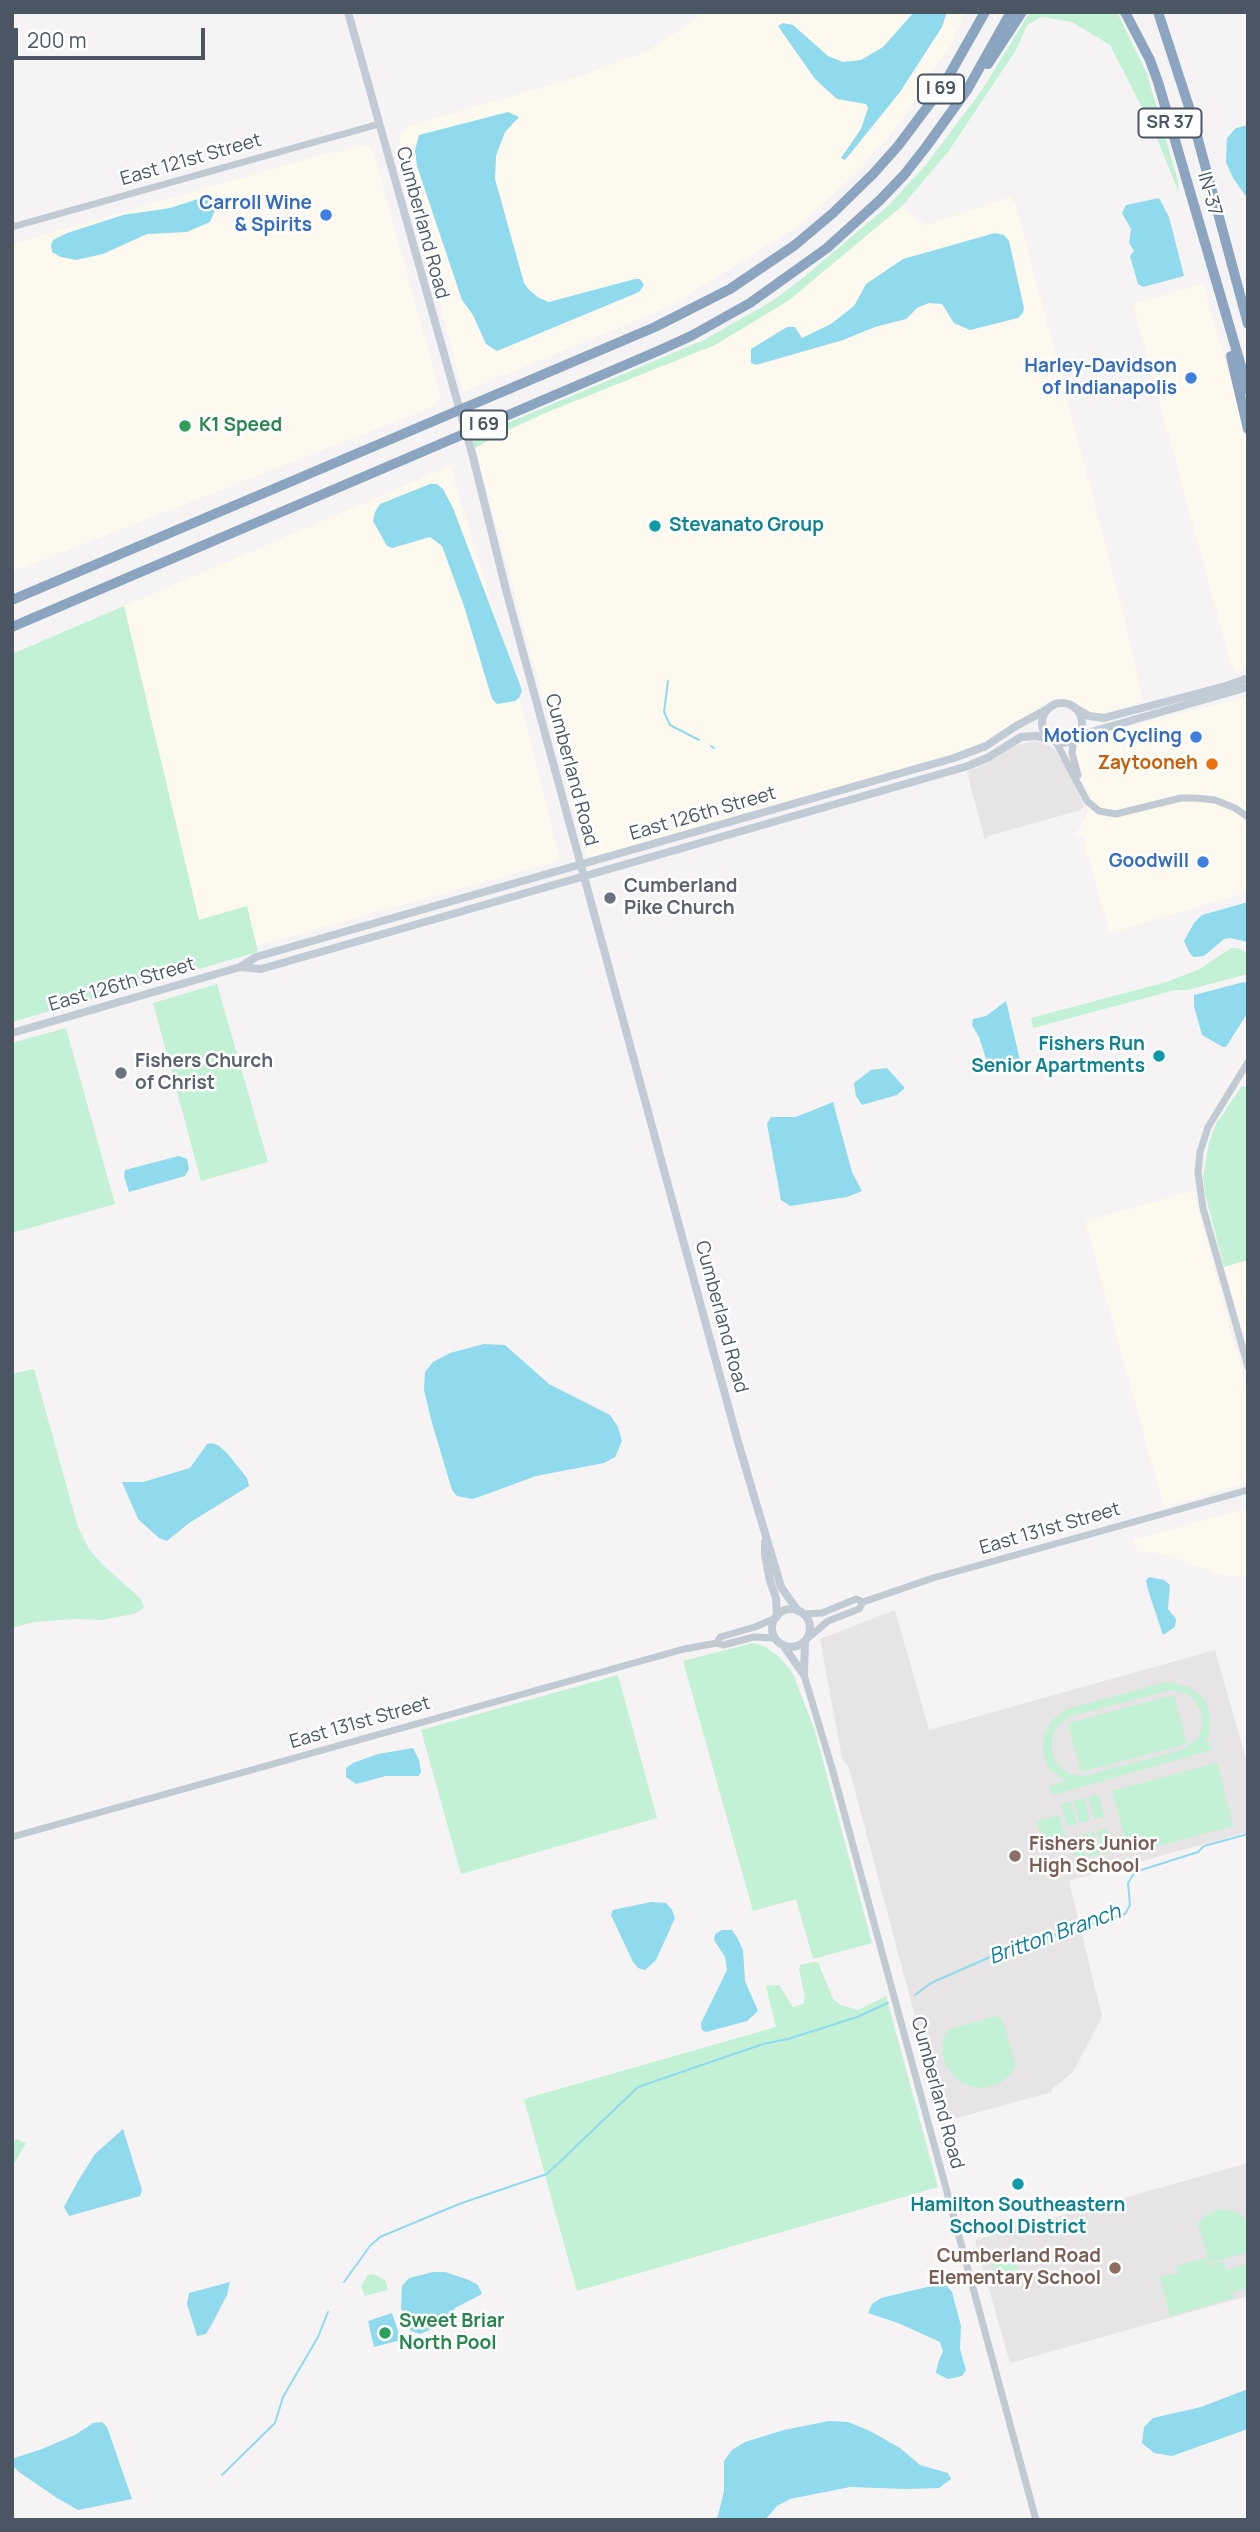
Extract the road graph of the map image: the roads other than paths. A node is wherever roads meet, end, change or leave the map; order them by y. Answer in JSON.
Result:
{"nodes":[{"id":1,"x":348,"y":12,"type":"edge"},
{"id":2,"x":976,"y":12,"type":"edge"},
{"id":3,"x":985,"y":12,"type":"edge"},
{"id":4,"x":1010,"y":12,"type":"edge"},
{"id":5,"x":1022,"y":12,"type":"edge"},
{"id":6,"x":1125,"y":12,"type":"edge"},
{"id":7,"x":1158,"y":12,"type":"edge"},
{"id":8,"x":972,"y":82,"type":"junction"},
{"id":9,"x":379,"y":124,"type":"junction"},
{"id":10,"x":887,"y":158,"type":"junction"},
{"id":11,"x":12,"y":227,"type":"edge"},
{"id":12,"x":1224,"y":237,"type":"junction"},
{"id":13,"x":1214,"y":275,"type":"junction"},
{"id":14,"x":1248,"y":300,"type":"edge"},
{"id":15,"x":1248,"y":324,"type":"edge"},
{"id":16,"x":1248,"y":390,"type":"edge"},
{"id":17,"x":1248,"y":429,"type":"edge"},
{"id":18,"x":12,"y":600,"type":"edge"},
{"id":19,"x":12,"y":627,"type":"edge"},
{"id":20,"x":1248,"y":678,"type":"edge"},
{"id":21,"x":1248,"y":687,"type":"edge"},
{"id":22,"x":1076,"y":708,"type":"junction"},
{"id":23,"x":1048,"y":709,"type":"junction"},
{"id":24,"x":1075,"y":737,"type":"junction"},
{"id":25,"x":1053,"y":741,"type":"junction"},
{"id":26,"x":1082,"y":789,"type":"junction"},
{"id":27,"x":1248,"y":817,"type":"edge"},
{"id":28,"x":580,"y":866,"type":"junction"},
{"id":29,"x":583,"y":877,"type":"junction"},
{"id":30,"x":240,"y":967,"type":"junction"},
{"id":31,"x":12,"y":1033,"type":"edge"},
{"id":32,"x":1248,"y":1062,"type":"edge"},
{"id":33,"x":1248,"y":1367,"type":"edge"},
{"id":34,"x":1248,"y":1490,"type":"edge"},
{"id":35,"x":765,"y":1536,"type":"junction"},
{"id":36,"x":863,"y":1602,"type":"junction"},
{"id":37,"x":801,"y":1612,"type":"junction"},
{"id":38,"x":776,"y":1617,"type":"junction"},
{"id":39,"x":775,"y":1639,"type":"junction"},
{"id":40,"x":806,"y":1639,"type":"junction"},
{"id":41,"x":717,"y":1643,"type":"junction"},
{"id":42,"x":783,"y":1645,"type":"junction"},
{"id":43,"x":804,"y":1675,"type":"junction"},
{"id":44,"x":12,"y":1837,"type":"edge"},
{"id":45,"x":1036,"y":2520,"type":"edge"}],
"edges":[{"from":1,"to":9,"type":"main road","name":"Cumberland Road"},
{"from":2,"to":10,"type":"highway"},
{"from":3,"to":10,"type":"highway","number":"I 69"},
{"from":4,"to":8,"type":"highway","number":"I 69"},
{"from":5,"to":8,"type":"highway"},
{"from":6,"to":13,"type":"highway","name":"IN-37","number":"SR 37"},
{"from":7,"to":12,"type":"highway","name":"IN-37","number":"SR 37"},
{"from":8,"to":19,"type":"highway","number":"I 69"},
{"from":9,"to":11,"type":"street","name":"East 121st Street"},
{"from":9,"to":28,"type":"main road","name":"Cumberland Road"},
{"from":10,"to":18,"type":"highway","number":"I 69"},
{"from":12,"to":14,"type":"highway"},
{"from":12,"to":15,"type":"highway","name":"IN-37","number":"SR 37"},
{"from":13,"to":16,"type":"highway","name":"IN-37","number":"SR 37"},
{"from":13,"to":17,"type":"highway"},
{"from":20,"to":22,"type":"main road"},
{"from":21,"to":24,"type":"main road"},
{"from":22,"to":23,"type":"main road"},
{"from":22,"to":24,"type":"main road"},
{"from":23,"to":25,"type":"main road"},
{"from":23,"to":28,"type":"main road","name":"East 126th Street"},
{"from":24,"to":25,"type":"main road"},
{"from":24,"to":26,"type":"street"},
{"from":25,"to":26,"type":"street"},
{"from":25,"to":29,"type":"main road","name":"East 126th Street"},
{"from":26,"to":27,"type":"street"},
{"from":28,"to":29,"type":"main road","name":"Cumberland Road"},
{"from":28,"to":30,"type":"main road","name":"East 126th Street"},
{"from":29,"to":30,"type":"main road","name":"East 126th Street"},
{"from":29,"to":35,"type":"main road","name":"Cumberland Road"},
{"from":30,"to":31,"type":"main road","name":"East 126th Street"},
{"from":32,"to":33,"type":"street"},
{"from":34,"to":36,"type":"street","name":"East 131st Street"},
{"from":35,"to":37,"type":"main road","name":"Cumberland Road"},
{"from":35,"to":38,"type":"main road","name":"Cumberland Road"},
{"from":36,"to":37,"type":"street","name":"East 131st Street"},
{"from":36,"to":40,"type":"street","name":"East 131st Street"},
{"from":37,"to":38,"type":"main road"},
{"from":37,"to":40,"type":"main road"},
{"from":38,"to":39,"type":"main road"},
{"from":38,"to":41,"type":"street","name":"East 131st Street"},
{"from":39,"to":41,"type":"street","name":"East 131st Street"},
{"from":39,"to":42,"type":"main road"},
{"from":40,"to":42,"type":"main road"},
{"from":40,"to":43,"type":"main road","name":"Cumberland Road"},
{"from":41,"to":44,"type":"street","name":"East 131st Street"},
{"from":42,"to":43,"type":"main road","name":"Cumberland Road"},
{"from":43,"to":45,"type":"street","name":"Cumberland Road"}]}
